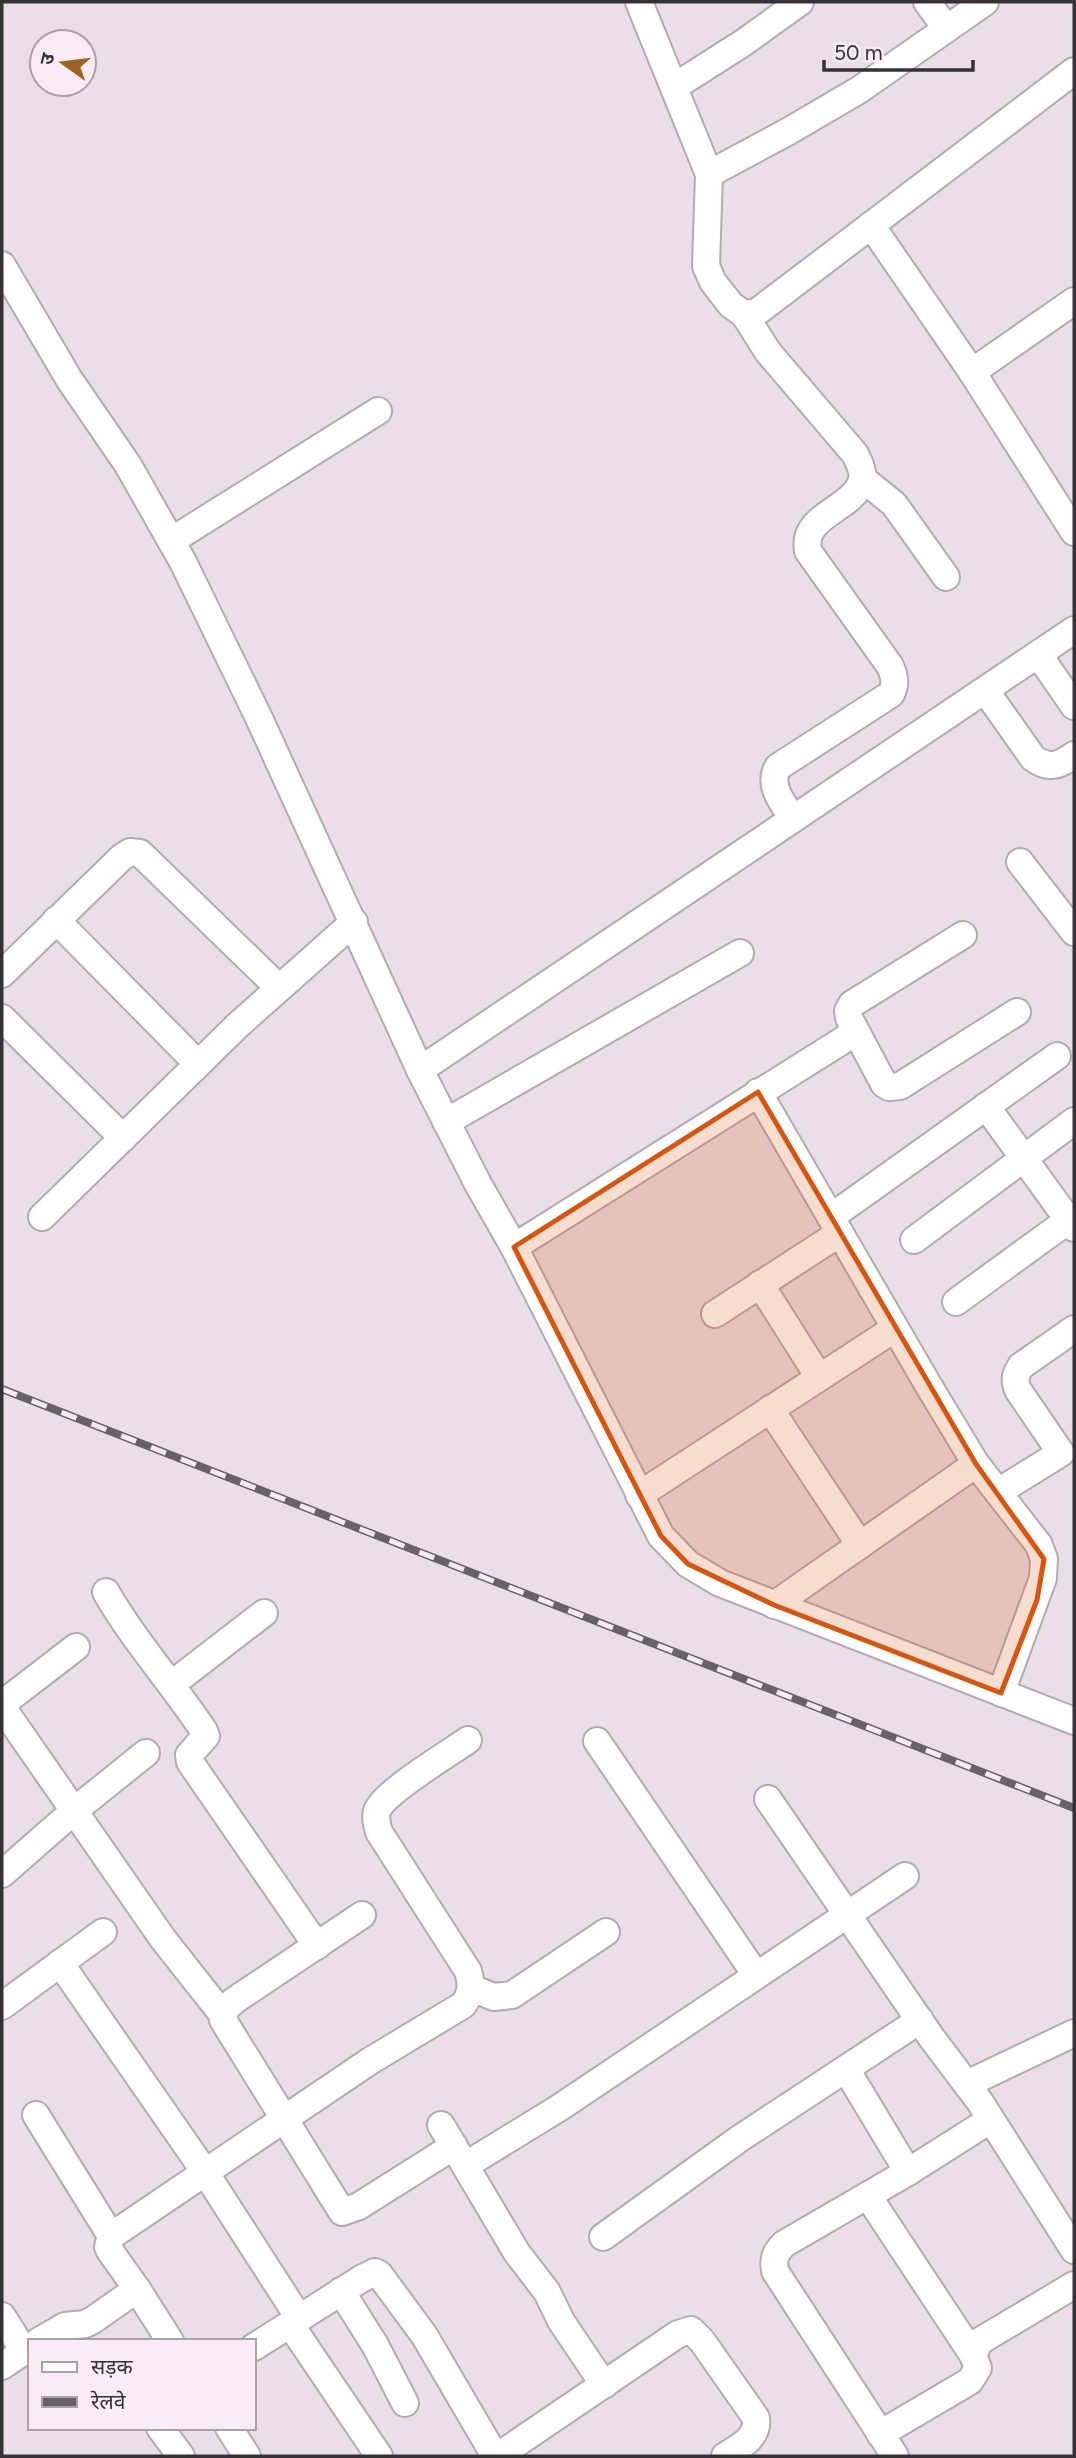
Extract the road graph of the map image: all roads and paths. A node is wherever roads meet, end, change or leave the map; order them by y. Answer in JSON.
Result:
{"nodes":[{"id":1,"x":639,"y":2,"type":"edge"},
{"id":2,"x":800,"y":2,"type":"edge"},
{"id":3,"x":926,"y":2,"type":"edge"},
{"id":4,"x":985,"y":2,"type":"edge"},
{"id":5,"x":946,"y":28,"type":"junction"},
{"id":6,"x":1074,"y":71,"type":"edge"},
{"id":7,"x":674,"y":87,"type":"junction"},
{"id":8,"x":709,"y":174,"type":"junction"},
{"id":9,"x":871,"y":225,"type":"junction"},
{"id":10,"x":2,"y":265,"type":"edge"},
{"id":11,"x":1074,"y":301,"type":"edge"},
{"id":12,"x":744,"y":314,"type":"junction"},
{"id":13,"x":972,"y":372,"type":"junction"},
{"id":14,"x":377,"y":411,"type":"dead end"},
{"id":15,"x":863,"y":479,"type":"junction"},
{"id":16,"x":1074,"y":532,"type":"edge"},
{"id":17,"x":171,"y":541,"type":"junction"},
{"id":18,"x":946,"y":577,"type":"dead end"},
{"id":19,"x":1074,"y":630,"type":"edge"},
{"id":20,"x":1038,"y":654,"type":"junction"},
{"id":21,"x":985,"y":690,"type":"junction"},
{"id":22,"x":1074,"y":706,"type":"edge"},
{"id":23,"x":1074,"y":755,"type":"edge"},
{"id":24,"x":793,"y":819,"type":"junction"},
{"id":25,"x":1020,"y":862,"type":"dead end"},
{"id":26,"x":56,"y":920,"type":"junction"},
{"id":27,"x":354,"y":922,"type":"junction"},
{"id":28,"x":1074,"y":932,"type":"edge"},
{"id":29,"x":963,"y":934,"type":"dead end"},
{"id":30,"x":740,"y":953,"type":"dead end"},
{"id":31,"x":2,"y":974,"type":"edge"},
{"id":32,"x":278,"y":988,"type":"junction"},
{"id":33,"x":1017,"y":1012,"type":"dead end"},
{"id":34,"x":2,"y":1018,"type":"edge"},
{"id":35,"x":856,"y":1032,"type":"junction"},
{"id":36,"x":1056,"y":1056,"type":"dead end"},
{"id":37,"x":198,"y":1064,"type":"junction"},
{"id":38,"x":420,"y":1070,"type":"junction"},
{"id":39,"x":758,"y":1092,"type":"junction"},
{"id":40,"x":986,"y":1106,"type":"junction"},
{"id":41,"x":1074,"y":1121,"type":"edge"},
{"id":42,"x":446,"y":1122,"type":"junction"},
{"id":43,"x":123,"y":1138,"type":"junction"},
{"id":44,"x":1024,"y":1158,"type":"junction"},
{"id":45,"x":42,"y":1217,"type":"dead end"},
{"id":46,"x":1072,"y":1221,"type":"edge"},
{"id":47,"x":835,"y":1225,"type":"junction"},
{"id":48,"x":914,"y":1240,"type":"dead end"},
{"id":49,"x":514,"y":1247,"type":"junction"},
{"id":50,"x":760,"y":1284,"type":"junction"},
{"id":51,"x":956,"y":1302,"type":"dead end"},
{"id":52,"x":715,"y":1314,"type":"dead end"},
{"id":53,"x":894,"y":1329,"type":"junction"},
{"id":54,"x":1074,"y":1329,"type":"edge"},
{"id":55,"x":819,"y":1377,"type":"junction"},
{"id":56,"x":770,"y":1409,"type":"junction"},
{"id":57,"x":1068,"y":1456,"type":"edge"},
{"id":58,"x":976,"y":1464,"type":"junction"},
{"id":59,"x":998,"y":1492,"type":"junction"},
{"id":60,"x":639,"y":1495,"type":"junction"},
{"id":61,"x":860,"y":1545,"type":"junction"},
{"id":62,"x":106,"y":1592,"type":"dead end"},
{"id":63,"x":774,"y":1605,"type":"junction"},
{"id":64,"x":264,"y":1613,"type":"dead end"},
{"id":65,"x":76,"y":1647,"type":"dead end"},
{"id":66,"x":172,"y":1684,"type":"junction"},
{"id":67,"x":1001,"y":1693,"type":"junction"},
{"id":68,"x":2,"y":1705,"type":"edge"},
{"id":69,"x":1074,"y":1721,"type":"edge"},
{"id":70,"x":468,"y":1740,"type":"dead end"},
{"id":71,"x":597,"y":1741,"type":"dead end"},
{"id":72,"x":146,"y":1753,"type":"dead end"},
{"id":73,"x":768,"y":1799,"type":"dead end"},
{"id":74,"x":75,"y":1811,"type":"junction"},
{"id":75,"x":2,"y":1874,"type":"edge"},
{"id":76,"x":905,"y":1876,"type":"dead end"},
{"id":77,"x":362,"y":1915,"type":"dead end"},
{"id":78,"x":846,"y":1915,"type":"junction"},
{"id":79,"x":103,"y":1931,"type":"dead end"},
{"id":80,"x":606,"y":1932,"type":"dead end"},
{"id":81,"x":317,"y":1946,"type":"junction"},
{"id":82,"x":60,"y":1963,"type":"junction"},
{"id":83,"x":756,"y":1975,"type":"junction"},
{"id":84,"x":471,"y":1988,"type":"junction"},
{"id":85,"x":2,"y":2006,"type":"edge"},
{"id":86,"x":222,"y":2015,"type":"junction"},
{"id":87,"x":920,"y":2020,"type":"junction"},
{"id":88,"x":1074,"y":2033,"type":"edge"},
{"id":89,"x":846,"y":2069,"type":"junction"},
{"id":90,"x":967,"y":2084,"type":"junction"},
{"id":91,"x":36,"y":2115,"type":"dead end"},
{"id":92,"x":283,"y":2120,"type":"junction"},
{"id":93,"x":990,"y":2120,"type":"junction"},
{"id":94,"x":453,"y":2145,"type":"junction"},
{"id":95,"x":205,"y":2172,"type":"junction"},
{"id":96,"x":908,"y":2172,"type":"junction"},
{"id":97,"x":868,"y":2196,"type":"junction"},
{"id":98,"x":111,"y":2236,"type":"junction"},
{"id":99,"x":603,"y":2237,"type":"dead end"},
{"id":100,"x":1074,"y":2250,"type":"edge"},
{"id":101,"x":1074,"y":2285,"type":"edge"},
{"id":102,"x":137,"y":2289,"type":"junction"},
{"id":103,"x":341,"y":2291,"type":"junction"},
{"id":104,"x":2,"y":2316,"type":"edge"},
{"id":105,"x":295,"y":2321,"type":"junction"},
{"id":106,"x":82,"y":2333,"type":"edge"},
{"id":107,"x":42,"y":2339,"type":"edge"},
{"id":108,"x":169,"y":2339,"type":"edge"},
{"id":109,"x":28,"y":2343,"type":"edge"},
{"id":110,"x":256,"y":2346,"type":"edge"},
{"id":111,"x":28,"y":2348,"type":"edge"},
{"id":112,"x":973,"y":2355,"type":"junction"},
{"id":113,"x":2,"y":2366,"type":"edge"},
{"id":114,"x":604,"y":2385,"type":"junction"},
{"id":115,"x":405,"y":2403,"type":"dead end"},
{"id":116,"x":162,"y":2430,"type":"edge"},
{"id":117,"x":230,"y":2430,"type":"edge"},
{"id":118,"x":888,"y":2445,"type":"edge"},
{"id":119,"x":181,"y":2456,"type":"edge"},
{"id":120,"x":247,"y":2456,"type":"edge"},
{"id":121,"x":379,"y":2456,"type":"edge"},
{"id":122,"x":497,"y":2456,"type":"edge"},
{"id":123,"x":725,"y":2456,"type":"edge"}],
"edges":[{"from":1,"to":7,"type":"street"},
{"from":2,"to":7,"type":"street"},
{"from":3,"to":5,"type":"street"},
{"from":4,"to":5,"type":"street"},
{"from":5,"to":8,"type":"street"},
{"from":6,"to":9,"type":"street"},
{"from":7,"to":8,"type":"street"},
{"from":8,"to":12,"type":"street"},
{"from":9,"to":12,"type":"street"},
{"from":9,"to":13,"type":"street"},
{"from":10,"to":17,"type":"street"},
{"from":11,"to":13,"type":"street"},
{"from":12,"to":15,"type":"street"},
{"from":13,"to":16,"type":"street"},
{"from":14,"to":17,"type":"street"},
{"from":15,"to":18,"type":"street"},
{"from":15,"to":24,"type":"street"},
{"from":17,"to":27,"type":"street"},
{"from":19,"to":20,"type":"street"},
{"from":20,"to":21,"type":"street"},
{"from":20,"to":22,"type":"street"},
{"from":21,"to":23,"type":"street"},
{"from":21,"to":24,"type":"street"},
{"from":24,"to":38,"type":"street"},
{"from":25,"to":28,"type":"street"},
{"from":26,"to":31,"type":"street"},
{"from":26,"to":32,"type":"street"},
{"from":26,"to":37,"type":"street"},
{"from":27,"to":32,"type":"street"},
{"from":27,"to":38,"type":"street"},
{"from":29,"to":35,"type":"street"},
{"from":30,"to":42,"type":"street"},
{"from":32,"to":37,"type":"street"},
{"from":33,"to":35,"type":"street"},
{"from":34,"to":43,"type":"street"},
{"from":35,"to":39,"type":"street"},
{"from":36,"to":40,"type":"street"},
{"from":37,"to":43,"type":"street"},
{"from":38,"to":42,"type":"street"},
{"from":39,"to":47,"type":"street"},
{"from":39,"to":49,"type":"street"},
{"from":40,"to":44,"type":"street"},
{"from":40,"to":47,"type":"street"},
{"from":41,"to":44,"type":"street"},
{"from":42,"to":49,"type":"street"},
{"from":43,"to":45,"type":"street"},
{"from":44,"to":46,"type":"street"},
{"from":44,"to":48,"type":"street"},
{"from":46,"to":51,"type":"street"},
{"from":47,"to":50,"type":"street"},
{"from":47,"to":53,"type":"street"},
{"from":49,"to":60,"type":"street"},
{"from":50,"to":52,"type":"street"},
{"from":50,"to":55,"type":"street"},
{"from":53,"to":55,"type":"street"},
{"from":53,"to":58,"type":"street"},
{"from":54,"to":57,"type":"street"},
{"from":55,"to":56,"type":"street"},
{"from":56,"to":60,"type":"street"},
{"from":56,"to":61,"type":"street"},
{"from":57,"to":59,"type":"street"},
{"from":58,"to":59,"type":"street"},
{"from":58,"to":61,"type":"street"},
{"from":59,"to":67,"type":"street"},
{"from":60,"to":63,"type":"street"},
{"from":61,"to":63,"type":"street"},
{"from":62,"to":66,"type":"street"},
{"from":63,"to":67,"type":"street"},
{"from":64,"to":66,"type":"street"},
{"from":65,"to":68,"type":"street"},
{"from":66,"to":81,"type":"street"},
{"from":67,"to":69,"type":"street"},
{"from":68,"to":74,"type":"street"},
{"from":70,"to":84,"type":"street"},
{"from":71,"to":83,"type":"street"},
{"from":72,"to":74,"type":"street"},
{"from":73,"to":78,"type":"street"},
{"from":74,"to":75,"type":"street"},
{"from":74,"to":86,"type":"street"},
{"from":76,"to":78,"type":"street"},
{"from":77,"to":81,"type":"street"},
{"from":78,"to":83,"type":"street"},
{"from":78,"to":87,"type":"street"},
{"from":79,"to":82,"type":"street"},
{"from":80,"to":84,"type":"street"},
{"from":81,"to":86,"type":"street"},
{"from":82,"to":85,"type":"street"},
{"from":82,"to":95,"type":"street"},
{"from":83,"to":94,"type":"street"},
{"from":84,"to":92,"type":"street"},
{"from":86,"to":92,"type":"street"},
{"from":87,"to":89,"type":"street"},
{"from":87,"to":90,"type":"street"},
{"from":88,"to":90,"type":"street"},
{"from":89,"to":96,"type":"street"},
{"from":89,"to":99,"type":"street"},
{"from":90,"to":93,"type":"street"},
{"from":91,"to":98,"type":"street"},
{"from":92,"to":94,"type":"street"},
{"from":92,"to":95,"type":"street"},
{"from":93,"to":96,"type":"street"},
{"from":93,"to":100,"type":"street"},
{"from":94,"to":114,"type":"street"},
{"from":95,"to":98,"type":"street"},
{"from":95,"to":105,"type":"street"},
{"from":96,"to":97,"type":"street"},
{"from":97,"to":112,"type":"street"},
{"from":97,"to":118,"type":"street"},
{"from":98,"to":102,"type":"street"},
{"from":101,"to":112,"type":"street"},
{"from":102,"to":106,"type":"street"},
{"from":102,"to":108,"type":"street"},
{"from":103,"to":105,"type":"street"},
{"from":103,"to":115,"type":"street"},
{"from":103,"to":122,"type":"street"},
{"from":104,"to":109,"type":"street"},
{"from":105,"to":110,"type":"street"},
{"from":105,"to":121,"type":"street"},
{"from":106,"to":107,"type":"street"},
{"from":111,"to":113,"type":"street"},
{"from":112,"to":118,"type":"street"},
{"from":114,"to":122,"type":"street"},
{"from":114,"to":123,"type":"street"},
{"from":116,"to":119,"type":"street"},
{"from":117,"to":120,"type":"street"}]}
